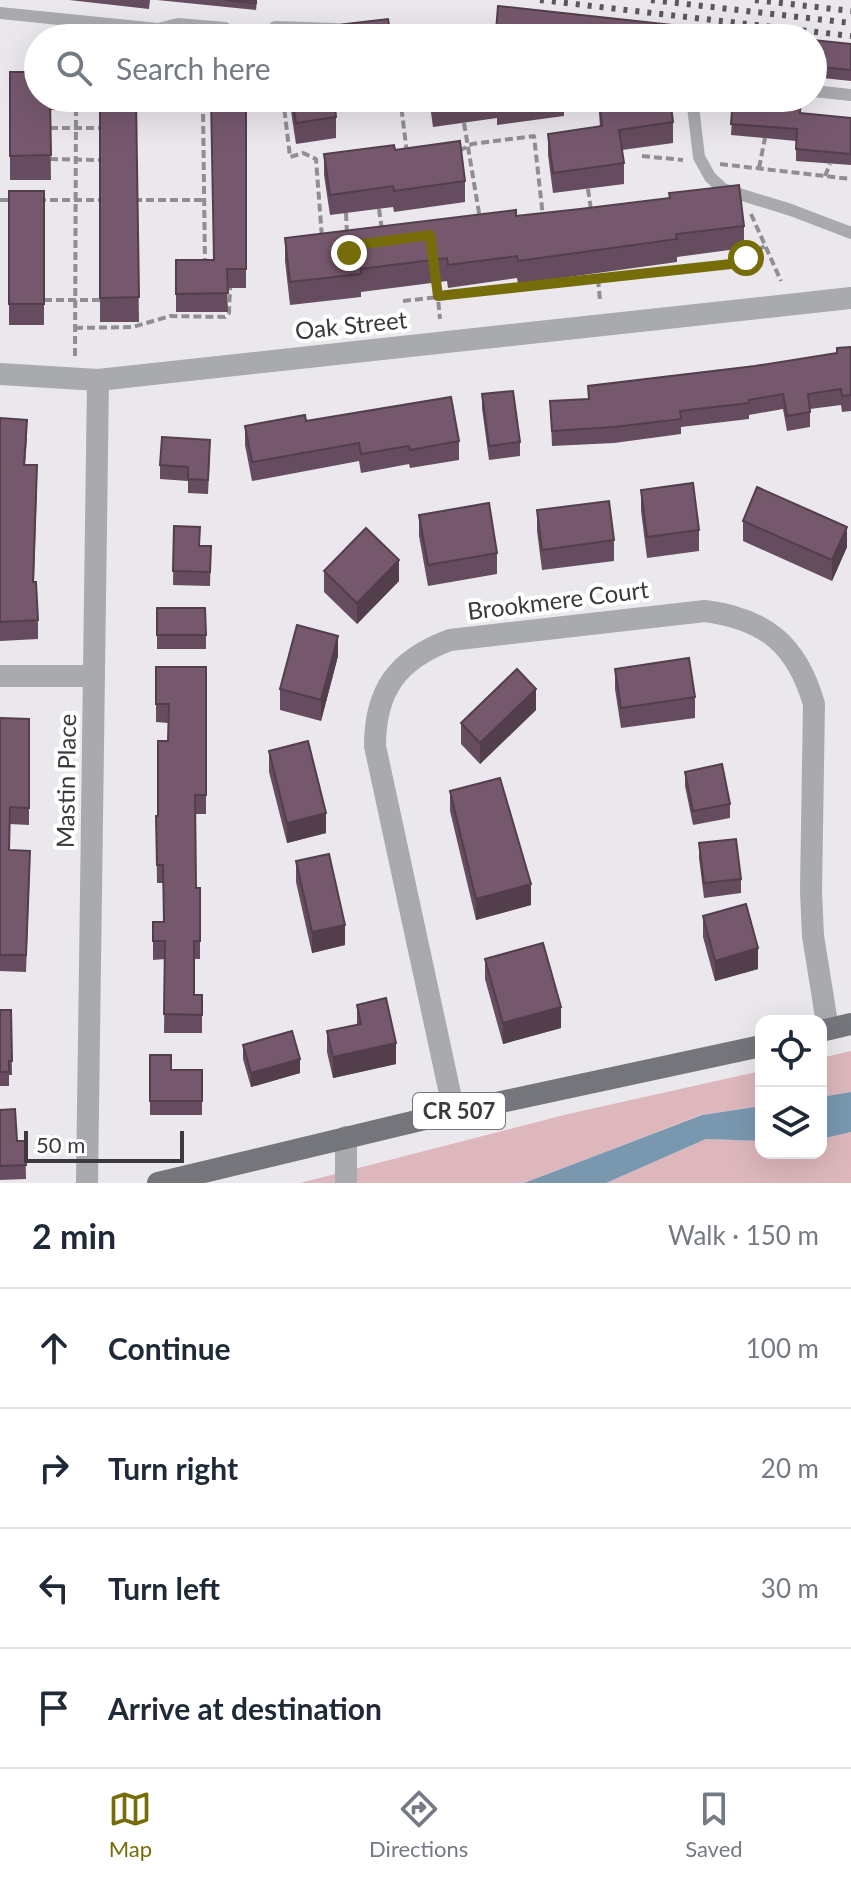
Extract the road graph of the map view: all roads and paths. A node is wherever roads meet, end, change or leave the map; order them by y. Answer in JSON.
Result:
{"nodes":[{"id":1,"x":0,"y":13,"type":"edge"},
{"id":2,"x":109,"y":24,"type":"edge"},
{"id":3,"x":827,"y":92,"type":"edge"},
{"id":4,"x":851,"y":95,"type":"edge"},
{"id":5,"x":76,"y":112,"type":"edge"},
{"id":6,"x":203,"y":112,"type":"edge"},
{"id":7,"x":285,"y":112,"type":"edge"},
{"id":8,"x":402,"y":112,"type":"edge"},
{"id":9,"x":693,"y":112,"type":"edge"},
{"id":10,"x":464,"y":123,"type":"dead end"},
{"id":11,"x":50,"y":128,"type":"edge"},
{"id":12,"x":100,"y":128,"type":"edge"},
{"id":13,"x":76,"y":129,"type":"junction"},
{"id":14,"x":765,"y":138,"type":"edge"},
{"id":15,"x":469,"y":146,"type":"junction"},
{"id":16,"x":451,"y":153,"type":"edge"},
{"id":17,"x":642,"y":156,"type":"dead end"},
{"id":18,"x":407,"y":158,"type":"edge"},
{"id":19,"x":50,"y":159,"type":"edge"},
{"id":20,"x":316,"y":159,"type":"junction"},
{"id":21,"x":75,"y":160,"type":"junction"},
{"id":22,"x":100,"y":160,"type":"edge"},
{"id":23,"x":701,"y":161,"type":"junction"},
{"id":24,"x":830,"y":164,"type":"edge"},
{"id":25,"x":325,"y":166,"type":"edge"},
{"id":26,"x":759,"y":168,"type":"junction"},
{"id":27,"x":825,"y":176,"type":"junction"},
{"id":28,"x":851,"y":179,"type":"edge"},
{"id":29,"x":588,"y":189,"type":"dead end"},
{"id":30,"x":0,"y":200,"type":"edge"},
{"id":31,"x":15,"y":200,"type":"edge"},
{"id":32,"x":30,"y":200,"type":"edge"},
{"id":33,"x":118,"y":200,"type":"edge"},
{"id":34,"x":133,"y":200,"type":"edge"},
{"id":35,"x":205,"y":200,"type":"junction"},
{"id":36,"x":75,"y":201,"type":"junction"},
{"id":37,"x":748,"y":207,"type":"dead end"},
{"id":38,"x":379,"y":209,"type":"dead end"},
{"id":39,"x":346,"y":213,"type":"dead end"},
{"id":40,"x":591,"y":214,"type":"edge"},
{"id":41,"x":555,"y":219,"type":"edge"},
{"id":42,"x":481,"y":228,"type":"edge"},
{"id":43,"x":851,"y":233,"type":"edge"},
{"id":44,"x":384,"y":241,"type":"edge"},
{"id":45,"x":348,"y":246,"type":"edge"},
{"id":46,"x":765,"y":246,"type":"junction"},
{"id":47,"x":322,"y":249,"type":"edge"},
{"id":48,"x":596,"y":266,"type":"edge"},
{"id":49,"x":435,"y":273,"type":"edge"},
{"id":50,"x":598,"y":278,"type":"junction"},
{"id":51,"x":205,"y":279,"type":"edge"},
{"id":52,"x":781,"y":281,"type":"dead end"},
{"id":53,"x":230,"y":288,"type":"edge"},
{"id":54,"x":438,"y":296,"type":"junction"},
{"id":55,"x":851,"y":298,"type":"edge"},
{"id":56,"x":75,"y":299,"type":"junction"},
{"id":57,"x":44,"y":300,"type":"edge"},
{"id":58,"x":100,"y":300,"type":"edge"},
{"id":59,"x":600,"y":300,"type":"dead end"},
{"id":60,"x":403,"y":301,"type":"dead end"},
{"id":61,"x":440,"y":319,"type":"dead end"},
{"id":62,"x":75,"y":328,"type":"junction"},
{"id":63,"x":75,"y":359,"type":"dead end"},
{"id":64,"x":0,"y":374,"type":"edge"},
{"id":65,"x":98,"y":380,"type":"junction"},
{"id":66,"x":0,"y":676,"type":"edge"},
{"id":67,"x":94,"y":676,"type":"junction"},
{"id":68,"x":822,"y":1015,"type":"edge"},
{"id":69,"x":851,"y":1024,"type":"edge"},
{"id":70,"x":827,"y":1029,"type":"edge"},
{"id":71,"x":755,"y":1047,"type":"edge"},
{"id":72,"x":454,"y":1112,"type":"junction"},
{"id":73,"x":346,"y":1137,"type":"junction"},
{"id":74,"x":87,"y":1183,"type":"edge"},
{"id":75,"x":158,"y":1183,"type":"edge"},
{"id":76,"x":346,"y":1183,"type":"edge"}],
"edges":[{"from":1,"to":2,"type":"lane"},
{"from":3,"to":4,"type":"lane"},
{"from":5,"to":13,"type":"path"},
{"from":6,"to":35,"type":"path"},
{"from":7,"to":20,"type":"path"},
{"from":8,"to":18,"type":"path"},
{"from":9,"to":23,"type":"lane"},
{"from":10,"to":15,"type":"path"},
{"from":11,"to":13,"type":"path"},
{"from":12,"to":13,"type":"path"},
{"from":13,"to":21,"type":"path"},
{"from":14,"to":26,"type":"path"},
{"from":15,"to":16,"type":"path"},
{"from":15,"to":41,"type":"path"},
{"from":15,"to":42,"type":"path"},
{"from":17,"to":23,"type":"path"},
{"from":19,"to":21,"type":"path"},
{"from":20,"to":25,"type":"path"},
{"from":20,"to":47,"type":"path"},
{"from":21,"to":22,"type":"path"},
{"from":21,"to":36,"type":"path"},
{"from":23,"to":26,"type":"path"},
{"from":23,"to":43,"type":"lane"},
{"from":24,"to":27,"type":"path"},
{"from":26,"to":27,"type":"path"},
{"from":27,"to":28,"type":"path"},
{"from":29,"to":40,"type":"path"},
{"from":30,"to":31,"type":"path"},
{"from":32,"to":36,"type":"path"},
{"from":33,"to":36,"type":"path"},
{"from":34,"to":35,"type":"path"},
{"from":35,"to":51,"type":"path"},
{"from":36,"to":56,"type":"path"},
{"from":37,"to":46,"type":"path"},
{"from":38,"to":44,"type":"path"},
{"from":39,"to":45,"type":"path"},
{"from":46,"to":50,"type":"path"},
{"from":46,"to":52,"type":"path"},
{"from":48,"to":50,"type":"path"},
{"from":49,"to":54,"type":"path"},
{"from":50,"to":54,"type":"path"},
{"from":50,"to":59,"type":"path"},
{"from":53,"to":62,"type":"path"},
{"from":54,"to":60,"type":"path"},
{"from":54,"to":61,"type":"path"},
{"from":55,"to":65,"type":"street","name":"Oak Street"},
{"from":56,"to":57,"type":"path"},
{"from":56,"to":58,"type":"path"},
{"from":56,"to":62,"type":"path"},
{"from":62,"to":63,"type":"path"},
{"from":64,"to":65,"type":"street","name":"Oak Street"},
{"from":65,"to":67,"type":"street","name":"Mastin Place"},
{"from":66,"to":67,"type":"street"},
{"from":67,"to":74,"type":"street","name":"Mastin Place"},
{"from":68,"to":72,"type":"street","name":"Brookmere Court"},
{"from":69,"to":70,"type":"main road"},
{"from":71,"to":72,"type":"main road","number":"CR 507"},
{"from":72,"to":73,"type":"main road","number":"CR 507"},
{"from":73,"to":75,"type":"main road","number":"CR 507"},
{"from":73,"to":76,"type":"street"}]}
